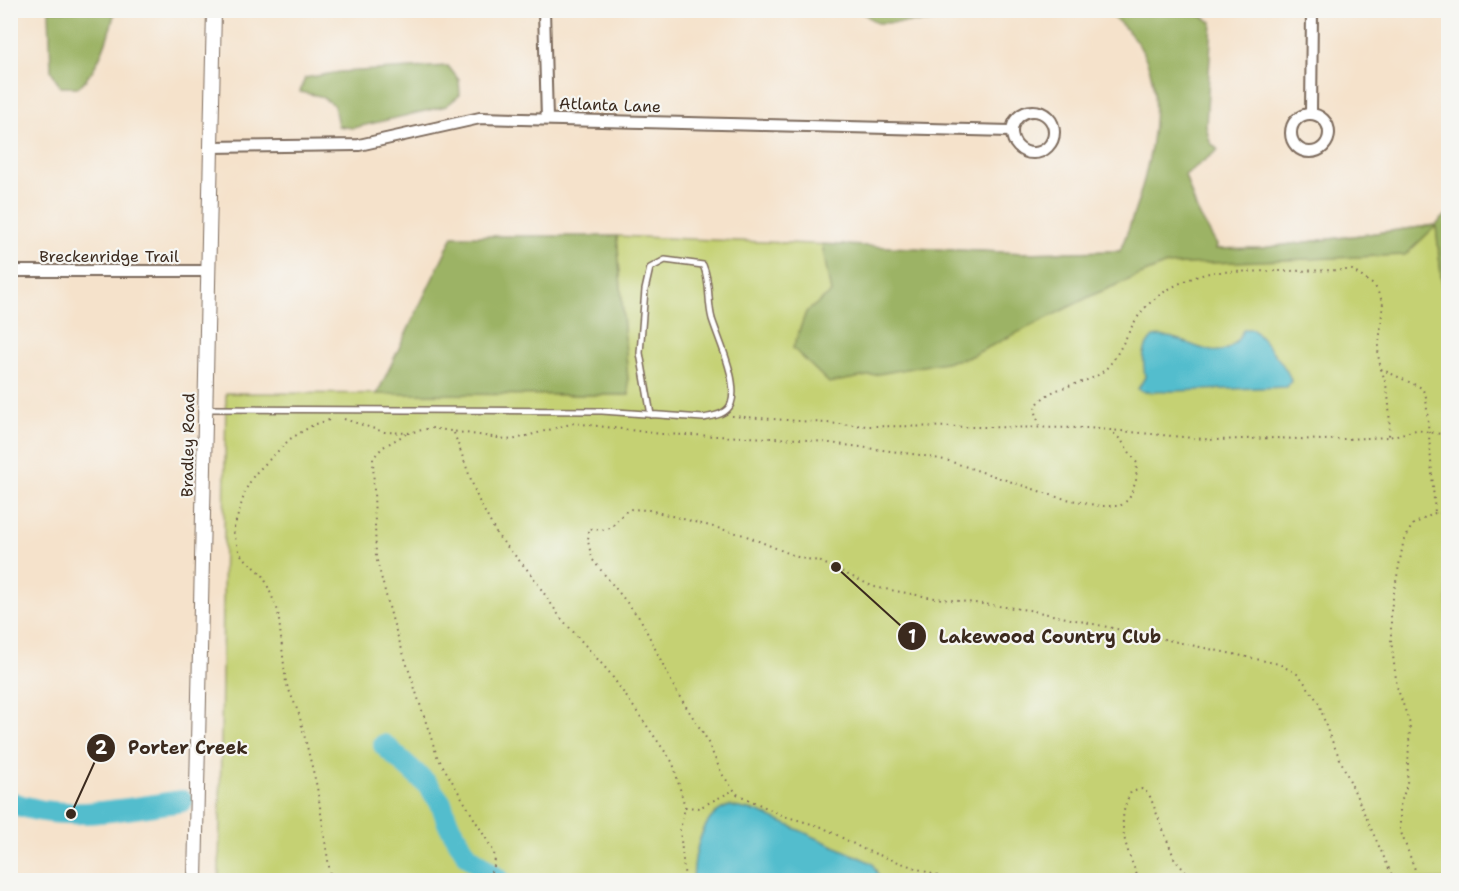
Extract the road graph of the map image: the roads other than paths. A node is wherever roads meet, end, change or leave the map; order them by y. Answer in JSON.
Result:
{"nodes":[{"id":1,"x":214,"y":10,"type":"edge"},
{"id":2,"x":544,"y":10,"type":"edge"},
{"id":3,"x":1312,"y":10,"type":"edge"},
{"id":4,"x":1311,"y":113,"type":"dead end"},
{"id":5,"x":547,"y":118,"type":"junction"},
{"id":6,"x":1011,"y":131,"type":"junction"},
{"id":7,"x":211,"y":147,"type":"junction"},
{"id":8,"x":10,"y":271,"type":"edge"},
{"id":9,"x":208,"y":271,"type":"junction"},
{"id":10,"x":205,"y":409,"type":"junction"},
{"id":11,"x":651,"y":415,"type":"junction"},
{"id":12,"x":195,"y":880,"type":"edge"}],
"edges":[{"from":1,"to":7,"type":"street","name":"Bradley Road"},
{"from":2,"to":5,"type":"street"},
{"from":3,"to":4,"type":"street"},
{"from":5,"to":6,"type":"street","name":"Atlanta Lane"},
{"from":5,"to":7,"type":"street","name":"Atlanta Lane"},
{"from":6,"to":6,"type":"street"},
{"from":7,"to":9,"type":"street","name":"Bradley Road"},
{"from":8,"to":9,"type":"street","name":"Breckenridge Trail"},
{"from":9,"to":10,"type":"street","name":"Bradley Road"},
{"from":10,"to":11,"type":"lane"},
{"from":10,"to":12,"type":"street","name":"Bradley Road"},
{"from":11,"to":11,"type":"lane"}]}
